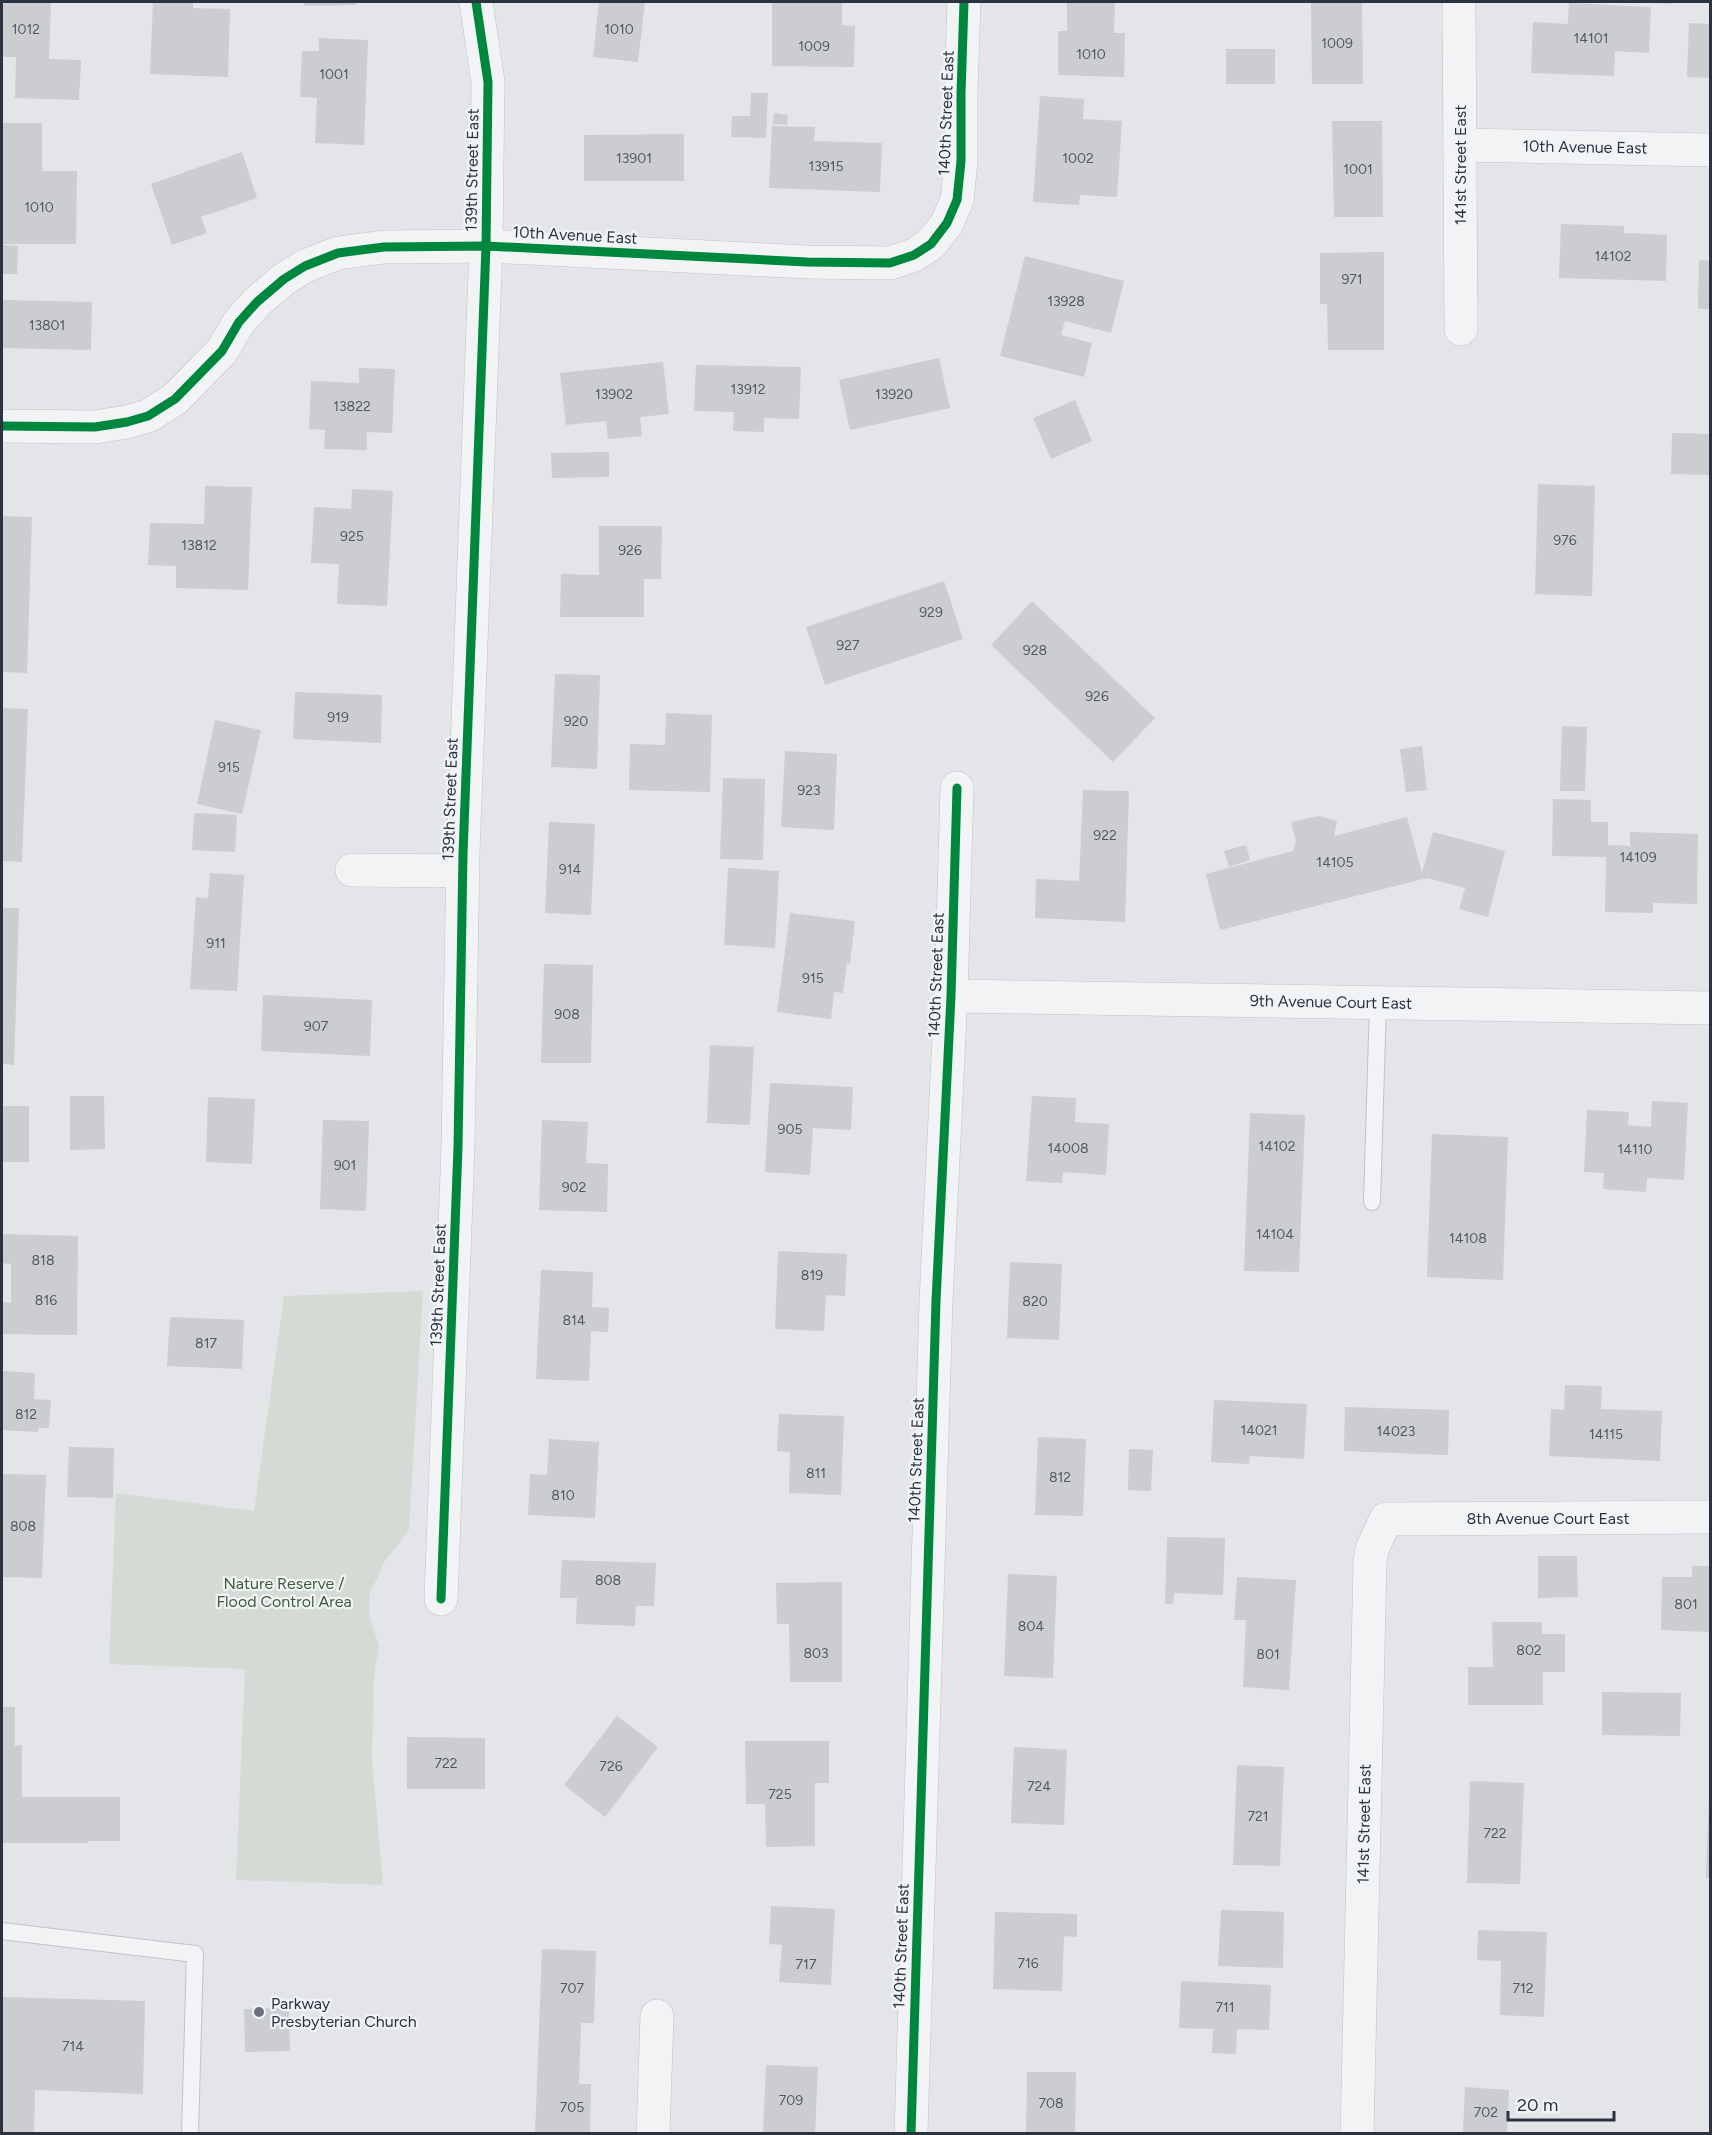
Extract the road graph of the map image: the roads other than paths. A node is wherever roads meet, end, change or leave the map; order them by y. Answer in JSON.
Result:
{"nodes":[{"id":1,"x":476,"y":2,"type":"edge"},
{"id":2,"x":964,"y":2,"type":"edge"},
{"id":3,"x":1459,"y":2,"type":"edge"},
{"id":4,"x":1460,"y":145,"type":"junction"},
{"id":5,"x":1710,"y":150,"type":"edge"},
{"id":6,"x":947,"y":224,"type":"joint"},
{"id":7,"x":486,"y":246,"type":"junction"},
{"id":8,"x":1461,"y":329,"type":"dead end"},
{"id":9,"x":2,"y":426,"type":"edge"},
{"id":10,"x":957,"y":788,"type":"dead end"},
{"id":11,"x":352,"y":870,"type":"dead end"},
{"id":12,"x":463,"y":872,"type":"junction"},
{"id":13,"x":951,"y":996,"type":"junction"},
{"id":14,"x":1378,"y":1003,"type":"junction"},
{"id":15,"x":1710,"y":1008,"type":"edge"},
{"id":16,"x":1372,"y":1202,"type":"dead end"},
{"id":17,"x":1710,"y":1516,"type":"edge"},
{"id":18,"x":1386,"y":1519,"type":"joint"},
{"id":19,"x":441,"y":1599,"type":"dead end"},
{"id":20,"x":2,"y":1931,"type":"edge"},
{"id":21,"x":657,"y":2016,"type":"dead end"},
{"id":22,"x":190,"y":2133,"type":"edge"},
{"id":23,"x":653,"y":2133,"type":"edge"},
{"id":24,"x":911,"y":2133,"type":"edge"},
{"id":25,"x":1357,"y":2133,"type":"edge"}],
"edges":[{"from":1,"to":7,"type":"street","name":"139th Street East"},
{"from":2,"to":6,"type":"street","name":"140th Street East"},
{"from":3,"to":4,"type":"street","name":"141st Street East"},
{"from":4,"to":5,"type":"street","name":"10th Avenue East"},
{"from":4,"to":8,"type":"street","name":"141st Street East"},
{"from":6,"to":7,"type":"street","name":"10th Avenue East"},
{"from":7,"to":9,"type":"street","name":"10th Avenue East"},
{"from":7,"to":12,"type":"street","name":"139th Street East"},
{"from":10,"to":13,"type":"street","name":"140th Street East"},
{"from":11,"to":12,"type":"street","name":"139th Street East"},
{"from":12,"to":19,"type":"street","name":"139th Street East"},
{"from":13,"to":14,"type":"street","name":"9th Avenue Court East"},
{"from":13,"to":24,"type":"street","name":"140th Street East"},
{"from":14,"to":15,"type":"street","name":"9th Avenue Court East"},
{"from":14,"to":16,"type":"lane"},
{"from":17,"to":18,"type":"street","name":"8th Avenue Court East"},
{"from":18,"to":25,"type":"street","name":"141st Street East"},
{"from":20,"to":22,"type":"lane"},
{"from":21,"to":23,"type":"street"}]}
